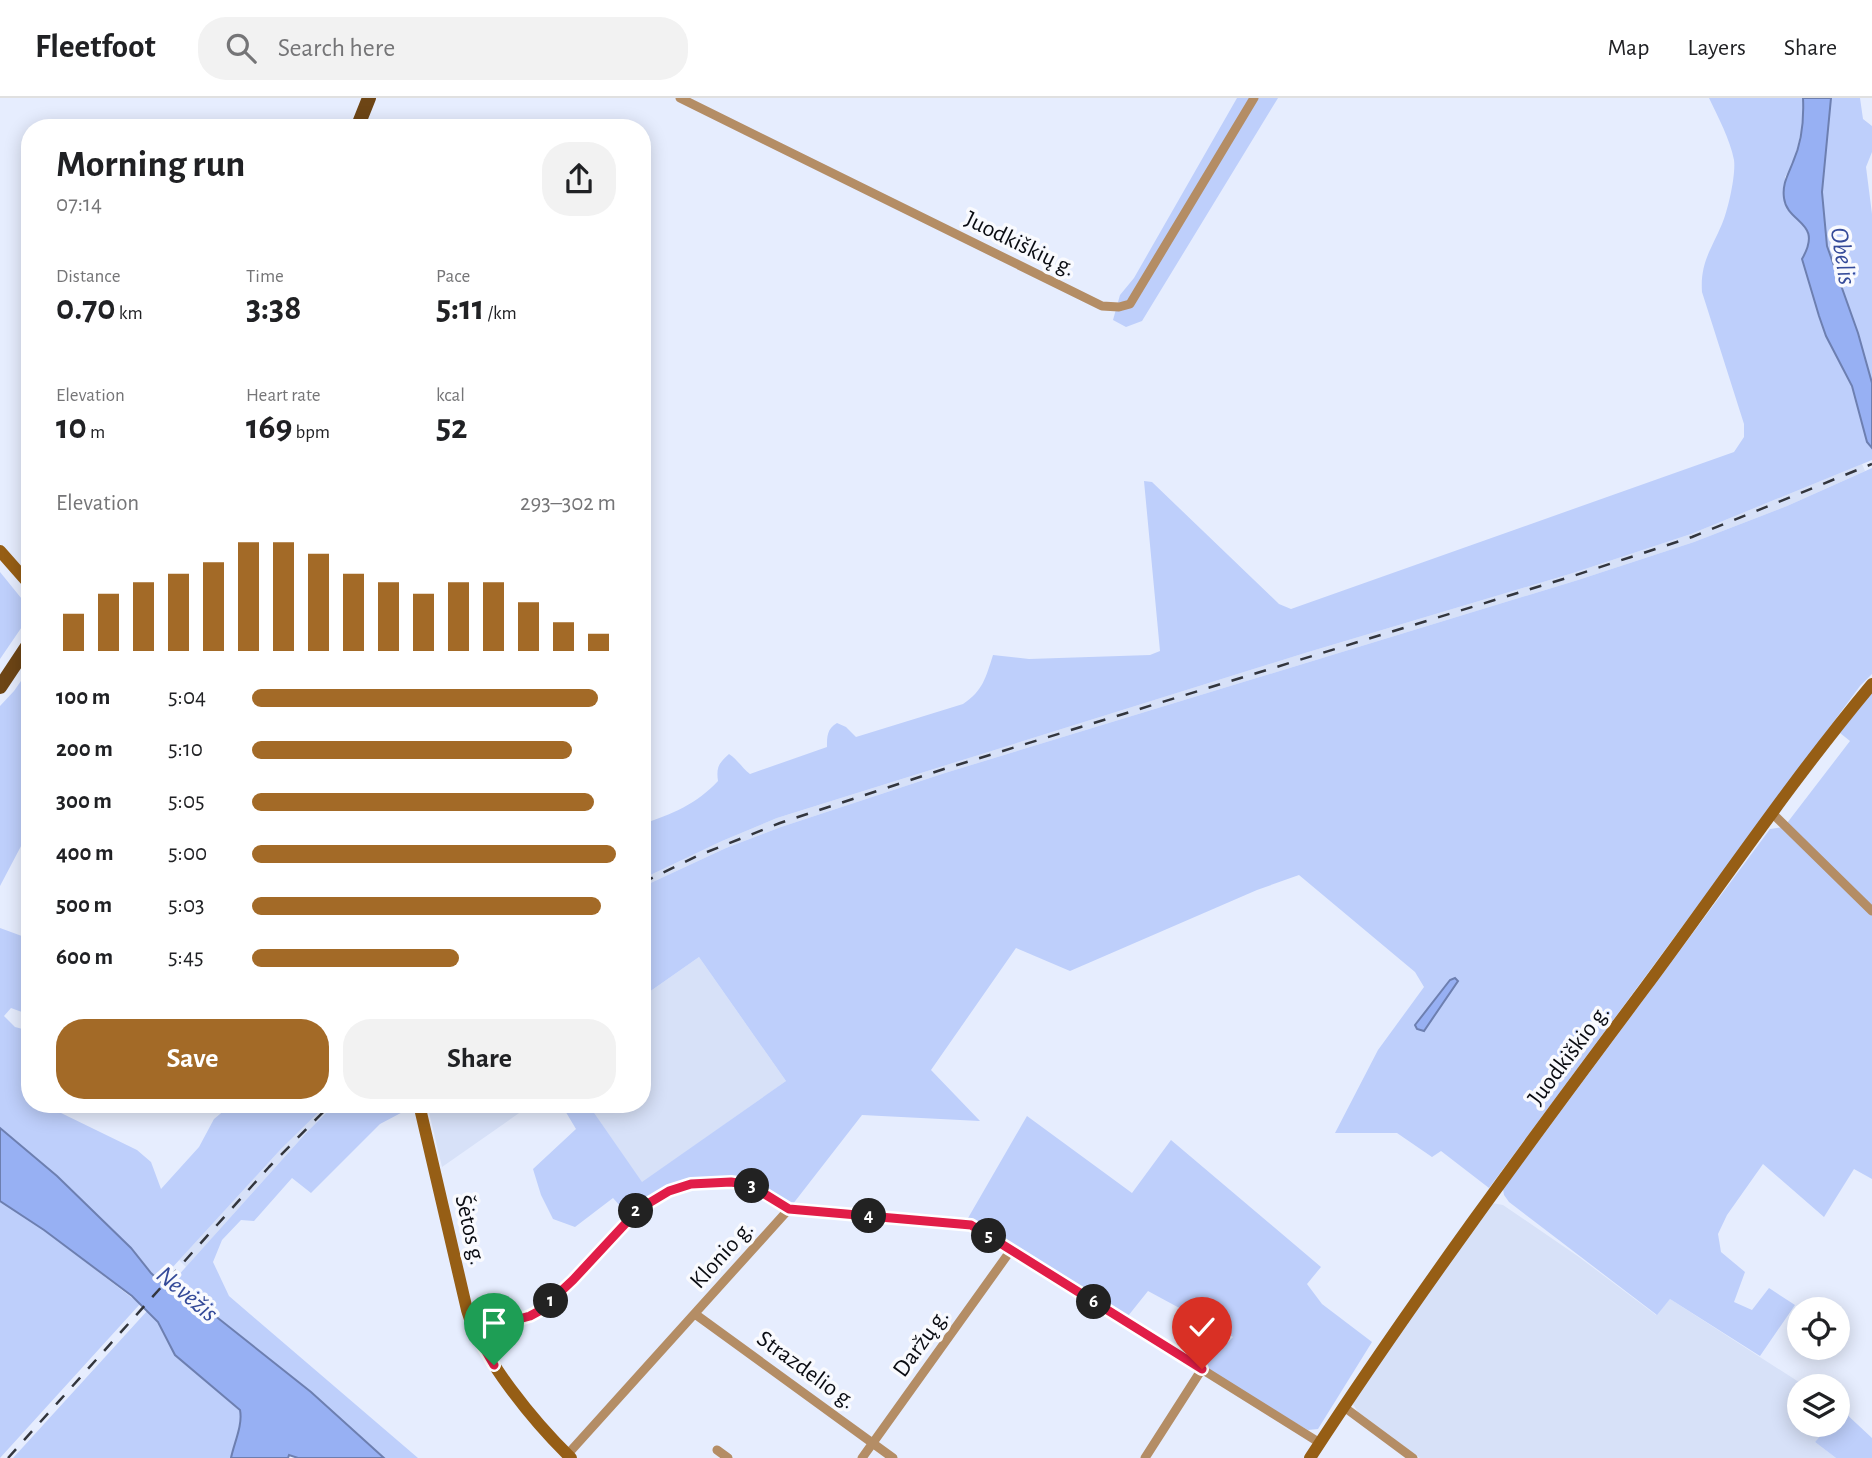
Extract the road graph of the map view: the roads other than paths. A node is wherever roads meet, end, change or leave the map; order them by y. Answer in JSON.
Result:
{"nodes":[{"id":1,"x":369,"y":98,"type":"edge"},
{"id":2,"x":680,"y":98,"type":"edge"},
{"id":3,"x":1254,"y":98,"type":"edge"},
{"id":4,"x":361,"y":119,"type":"edge"},
{"id":5,"x":0,"y":551,"type":"edge"},
{"id":6,"x":21,"y":575,"type":"edge"},
{"id":7,"x":21,"y":656,"type":"edge"},
{"id":8,"x":1872,"y":684,"type":"edge"},
{"id":9,"x":0,"y":687,"type":"edge"},
{"id":10,"x":1773,"y":814,"type":"junction"},
{"id":11,"x":1872,"y":911,"type":"edge"},
{"id":12,"x":421,"y":1113,"type":"edge"},
{"id":13,"x":789,"y":1209,"type":"junction"},
{"id":14,"x":1011,"y":1250,"type":"junction"},
{"id":15,"x":695,"y":1314,"type":"junction"},
{"id":16,"x":474,"y":1331,"type":"junction"},
{"id":17,"x":1202,"y":1369,"type":"junction"},
{"id":18,"x":1344,"y":1407,"type":"junction"},
{"id":19,"x":873,"y":1443,"type":"junction"},
{"id":20,"x":1321,"y":1443,"type":"junction"},
{"id":21,"x":717,"y":1450,"type":"dead end"},
{"id":22,"x":569,"y":1456,"type":"edge"},
{"id":23,"x":728,"y":1458,"type":"edge"},
{"id":24,"x":863,"y":1458,"type":"edge"},
{"id":25,"x":893,"y":1458,"type":"edge"},
{"id":26,"x":1145,"y":1458,"type":"edge"},
{"id":27,"x":1310,"y":1458,"type":"edge"},
{"id":28,"x":1413,"y":1458,"type":"edge"}],
"edges":[{"from":1,"to":4,"type":"main road"},
{"from":2,"to":3,"type":"street","name":"Juodkiškių g."},
{"from":5,"to":6,"type":"street"},
{"from":7,"to":9,"type":"main road"},
{"from":8,"to":10,"type":"street","name":"Juodkiškio g."},
{"from":10,"to":11,"type":"street"},
{"from":10,"to":18,"type":"street","name":"Juodkiškio g."},
{"from":12,"to":16,"type":"street","name":"Šėtos g."},
{"from":13,"to":14,"type":"street"},
{"from":13,"to":15,"type":"street","name":"Klonio g."},
{"from":13,"to":16,"type":"street"},
{"from":14,"to":17,"type":"street"},
{"from":14,"to":19,"type":"street","name":"Daržų g."},
{"from":15,"to":19,"type":"street","name":"Strazdelio g."},
{"from":15,"to":22,"type":"street","name":"Klonio g."},
{"from":16,"to":22,"type":"street","name":"Šėtos g."},
{"from":17,"to":20,"type":"street"},
{"from":17,"to":26,"type":"street"},
{"from":18,"to":20,"type":"street","name":"Juodkiškio g."},
{"from":18,"to":28,"type":"street"},
{"from":19,"to":24,"type":"street","name":"Daržų g."},
{"from":19,"to":25,"type":"street","name":"Strazdelio g."},
{"from":20,"to":27,"type":"street","name":"Juodkiškio g."},
{"from":21,"to":23,"type":"street"}]}
